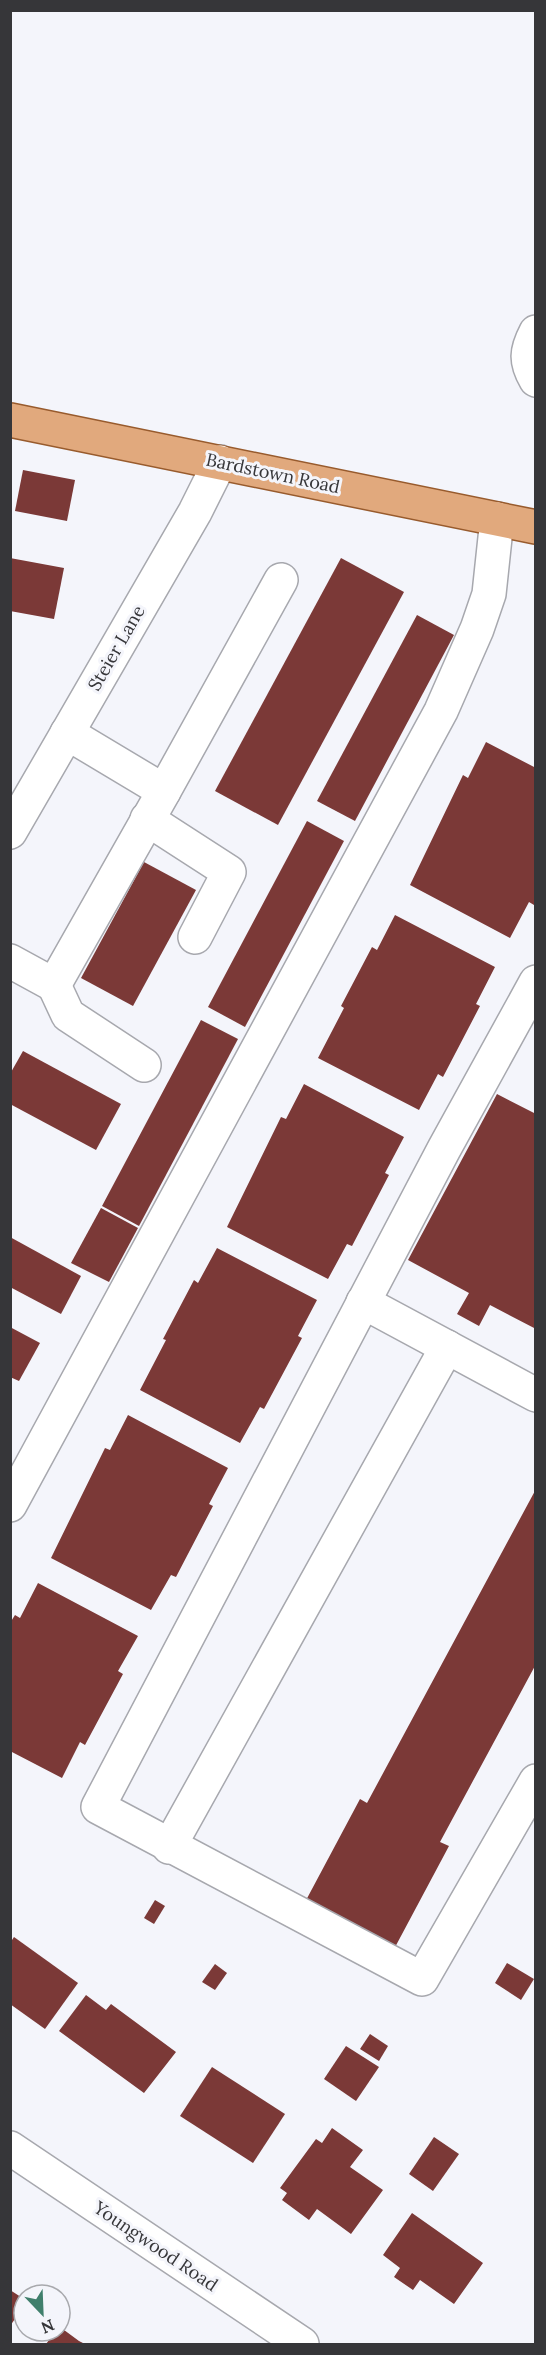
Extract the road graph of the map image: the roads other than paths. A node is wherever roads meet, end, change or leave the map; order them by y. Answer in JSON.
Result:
{"nodes":[{"id":1,"x":536,"y":332,"type":"edge"},
{"id":2,"x":536,"y":380,"type":"edge"},
{"id":3,"x":10,"y":420,"type":"edge"},
{"id":4,"x":220,"y":462,"type":"junction"},
{"id":5,"x":497,"y":519,"type":"junction"},
{"id":6,"x":534,"y":522,"type":"edge"},
{"id":7,"x":281,"y":580,"type":"dead end"},
{"id":8,"x":67,"y":733,"type":"junction"},
{"id":9,"x":164,"y":791,"type":"junction"},
{"id":10,"x":147,"y":819,"type":"junction"},
{"id":11,"x":10,"y":832,"type":"edge"},
{"id":12,"x":195,"y":937,"type":"dead end"},
{"id":13,"x":10,"y":961,"type":"edge"},
{"id":14,"x":535,"y":984,"type":"edge"},
{"id":15,"x":54,"y":985,"type":"junction"},
{"id":16,"x":144,"y":1065,"type":"dead end"},
{"id":17,"x":363,"y":1302,"type":"junction"},
{"id":18,"x":447,"y":1347,"type":"junction"},
{"id":19,"x":536,"y":1395,"type":"edge"},
{"id":20,"x":10,"y":1505,"type":"edge"},
{"id":21,"x":536,"y":1781,"type":"edge"},
{"id":22,"x":169,"y":1847,"type":"junction"},
{"id":23,"x":10,"y":2148,"type":"edge"},
{"id":24,"x":302,"y":2344,"type":"edge"}],
"edges":[{"from":1,"to":2,"type":"street"},
{"from":3,"to":4,"type":"main road","name":"Bardstown Road"},
{"from":4,"to":5,"type":"main road","name":"Bardstown Road"},
{"from":4,"to":8,"type":"street","name":"Steier Lane"},
{"from":5,"to":6,"type":"main road","name":"Bardstown Road"},
{"from":5,"to":20,"type":"street"},
{"from":7,"to":9,"type":"street"},
{"from":8,"to":9,"type":"street"},
{"from":8,"to":11,"type":"street","name":"Steier Lane"},
{"from":9,"to":10,"type":"street"},
{"from":10,"to":12,"type":"street"},
{"from":10,"to":15,"type":"street"},
{"from":13,"to":15,"type":"street"},
{"from":14,"to":17,"type":"street"},
{"from":15,"to":16,"type":"street"},
{"from":17,"to":18,"type":"street"},
{"from":17,"to":22,"type":"street"},
{"from":18,"to":19,"type":"street"},
{"from":18,"to":22,"type":"street"},
{"from":21,"to":22,"type":"street"},
{"from":23,"to":24,"type":"street","name":"Youngwood Road"}]}
